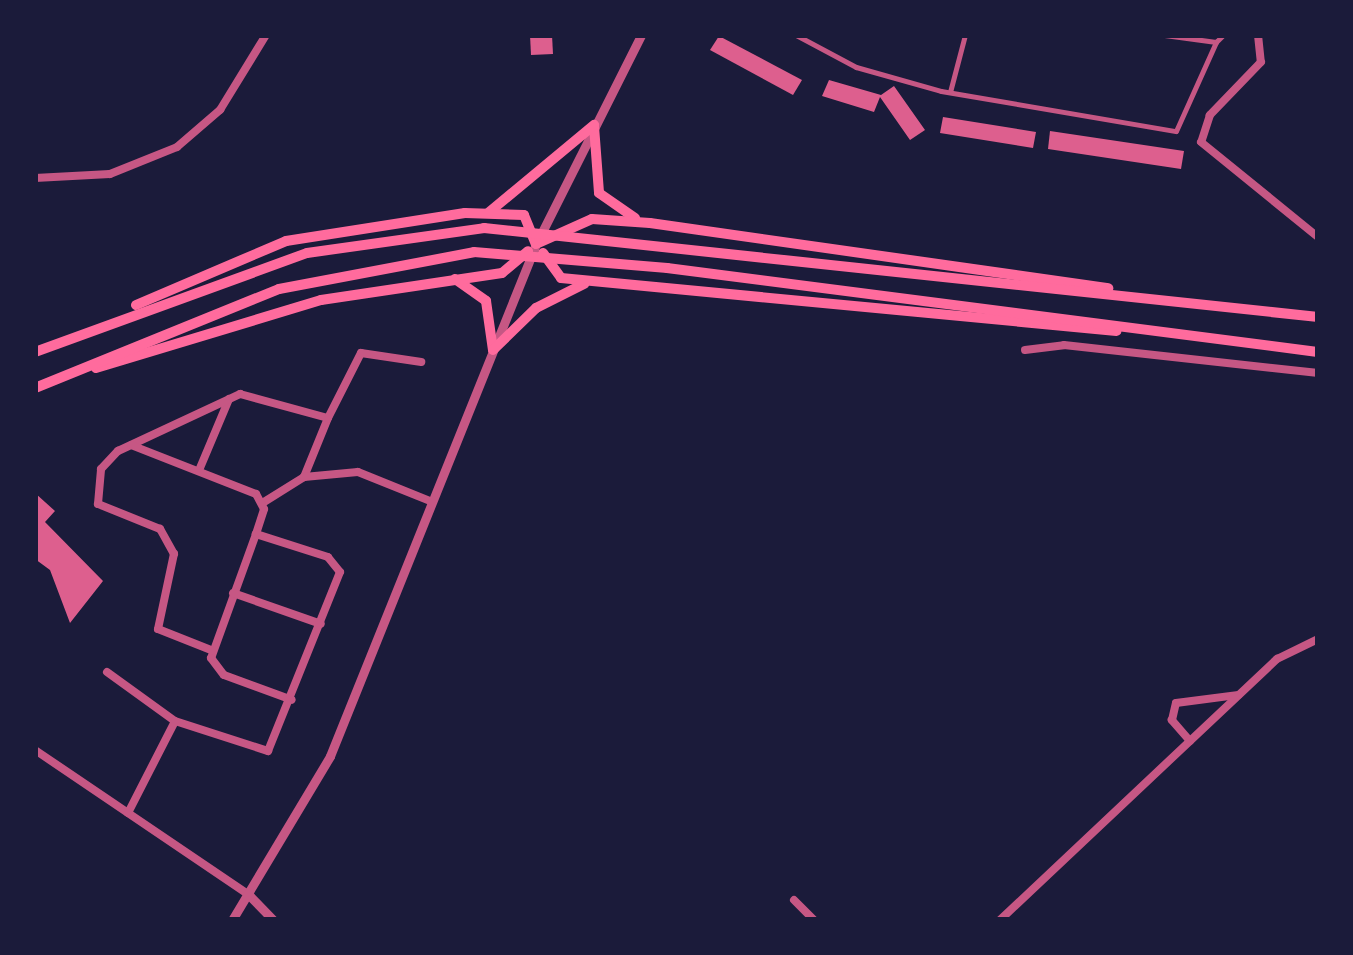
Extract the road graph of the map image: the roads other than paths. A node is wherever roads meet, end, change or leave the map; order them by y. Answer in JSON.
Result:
{"nodes":[{"id":1,"x":266,"y":35,"type":"edge"},
{"id":2,"x":641,"y":35,"type":"edge"},
{"id":3,"x":796,"y":35,"type":"edge"},
{"id":4,"x":965,"y":35,"type":"edge"},
{"id":5,"x":1164,"y":35,"type":"edge"},
{"id":6,"x":1223,"y":35,"type":"edge"},
{"id":7,"x":1258,"y":35,"type":"edge"},
{"id":8,"x":1216,"y":42,"type":"junction"},
{"id":9,"x":950,"y":92,"type":"junction"},
{"id":10,"x":594,"y":125,"type":"junction"},
{"id":11,"x":35,"y":178,"type":"edge"},
{"id":12,"x":488,"y":212,"type":"junction"},
{"id":13,"x":650,"y":223,"type":"junction"},
{"id":14,"x":1318,"y":237,"type":"edge"},
{"id":15,"x":536,"y":244,"type":"junction"},
{"id":16,"x":444,"y":276,"type":"junction"},
{"id":17,"x":592,"y":282,"type":"junction"},
{"id":18,"x":1170,"y":301,"type":"junction"},
{"id":19,"x":1318,"y":317,"type":"edge"},
{"id":20,"x":1167,"y":332,"type":"junction"},
{"id":21,"x":493,"y":350,"type":"junction"},
{"id":22,"x":1025,"y":350,"type":"dead end"},
{"id":23,"x":35,"y":352,"type":"edge"},
{"id":24,"x":1318,"y":352,"type":"edge"},
{"id":25,"x":422,"y":362,"type":"dead end"},
{"id":26,"x":1318,"y":373,"type":"edge"},
{"id":27,"x":40,"y":386,"type":"edge"},
{"id":28,"x":229,"y":399,"type":"junction"},
{"id":29,"x":328,"y":418,"type":"junction"},
{"id":30,"x":131,"y":445,"type":"junction"},
{"id":31,"x":200,"y":468,"type":"junction"},
{"id":32,"x":304,"y":477,"type":"junction"},
{"id":33,"x":430,"y":501,"type":"junction"},
{"id":34,"x":264,"y":502,"type":"junction"},
{"id":35,"x":256,"y":534,"type":"junction"},
{"id":36,"x":233,"y":594,"type":"junction"},
{"id":37,"x":321,"y":624,"type":"junction"},
{"id":38,"x":1318,"y":639,"type":"edge"},
{"id":39,"x":212,"y":650,"type":"junction"},
{"id":40,"x":108,"y":672,"type":"dead end"},
{"id":41,"x":1238,"y":696,"type":"junction"},
{"id":42,"x":292,"y":700,"type":"junction"},
{"id":43,"x":175,"y":721,"type":"junction"},
{"id":44,"x":1190,"y":740,"type":"junction"},
{"id":45,"x":35,"y":750,"type":"edge"},
{"id":46,"x":128,"y":813,"type":"junction"},
{"id":47,"x":249,"y":895,"type":"junction"},
{"id":48,"x":794,"y":900,"type":"dead end"},
{"id":49,"x":232,"y":920,"type":"edge"},
{"id":50,"x":273,"y":920,"type":"edge"},
{"id":51,"x":814,"y":920,"type":"edge"},
{"id":52,"x":1000,"y":920,"type":"edge"}],
"edges":[{"from":1,"to":11,"type":"street"},
{"from":2,"to":10,"type":"street"},
{"from":3,"to":9,"type":"street"},
{"from":4,"to":9,"type":"street"},
{"from":5,"to":8,"type":"street"},
{"from":6,"to":8,"type":"street"},
{"from":7,"to":14,"type":"street"},
{"from":8,"to":9,"type":"street"},
{"from":10,"to":12,"type":"main road"},
{"from":10,"to":13,"type":"main road"},
{"from":10,"to":15,"type":"street"},
{"from":12,"to":15,"type":"main road"},
{"from":12,"to":23,"type":"main road"},
{"from":13,"to":15,"type":"main road"},
{"from":13,"to":18,"type":"main road"},
{"from":15,"to":16,"type":"main road"},
{"from":15,"to":17,"type":"main road"},
{"from":15,"to":21,"type":"street"},
{"from":16,"to":21,"type":"main road"},
{"from":16,"to":27,"type":"main road"},
{"from":17,"to":20,"type":"main road"},
{"from":17,"to":21,"type":"main road"},
{"from":18,"to":19,"type":"main road"},
{"from":18,"to":23,"type":"main road"},
{"from":20,"to":24,"type":"main road"},
{"from":20,"to":27,"type":"main road"},
{"from":21,"to":33,"type":"street"},
{"from":22,"to":26,"type":"street"},
{"from":25,"to":29,"type":"street"},
{"from":28,"to":29,"type":"street"},
{"from":28,"to":30,"type":"street"},
{"from":28,"to":31,"type":"street"},
{"from":29,"to":32,"type":"street"},
{"from":30,"to":31,"type":"street"},
{"from":30,"to":39,"type":"street"},
{"from":31,"to":34,"type":"street"},
{"from":32,"to":33,"type":"street"},
{"from":32,"to":34,"type":"street"},
{"from":33,"to":47,"type":"street"},
{"from":34,"to":35,"type":"street"},
{"from":35,"to":36,"type":"street"},
{"from":35,"to":37,"type":"street"},
{"from":36,"to":37,"type":"street"},
{"from":36,"to":39,"type":"street"},
{"from":37,"to":42,"type":"street"},
{"from":38,"to":41,"type":"street"},
{"from":39,"to":42,"type":"street"},
{"from":40,"to":43,"type":"street"},
{"from":41,"to":44,"type":"street"},
{"from":41,"to":44,"type":"street"},
{"from":42,"to":43,"type":"street"},
{"from":43,"to":46,"type":"street"},
{"from":44,"to":52,"type":"street"},
{"from":45,"to":46,"type":"street"},
{"from":46,"to":47,"type":"street"},
{"from":47,"to":49,"type":"street"},
{"from":47,"to":50,"type":"street"},
{"from":48,"to":51,"type":"street"}]}
